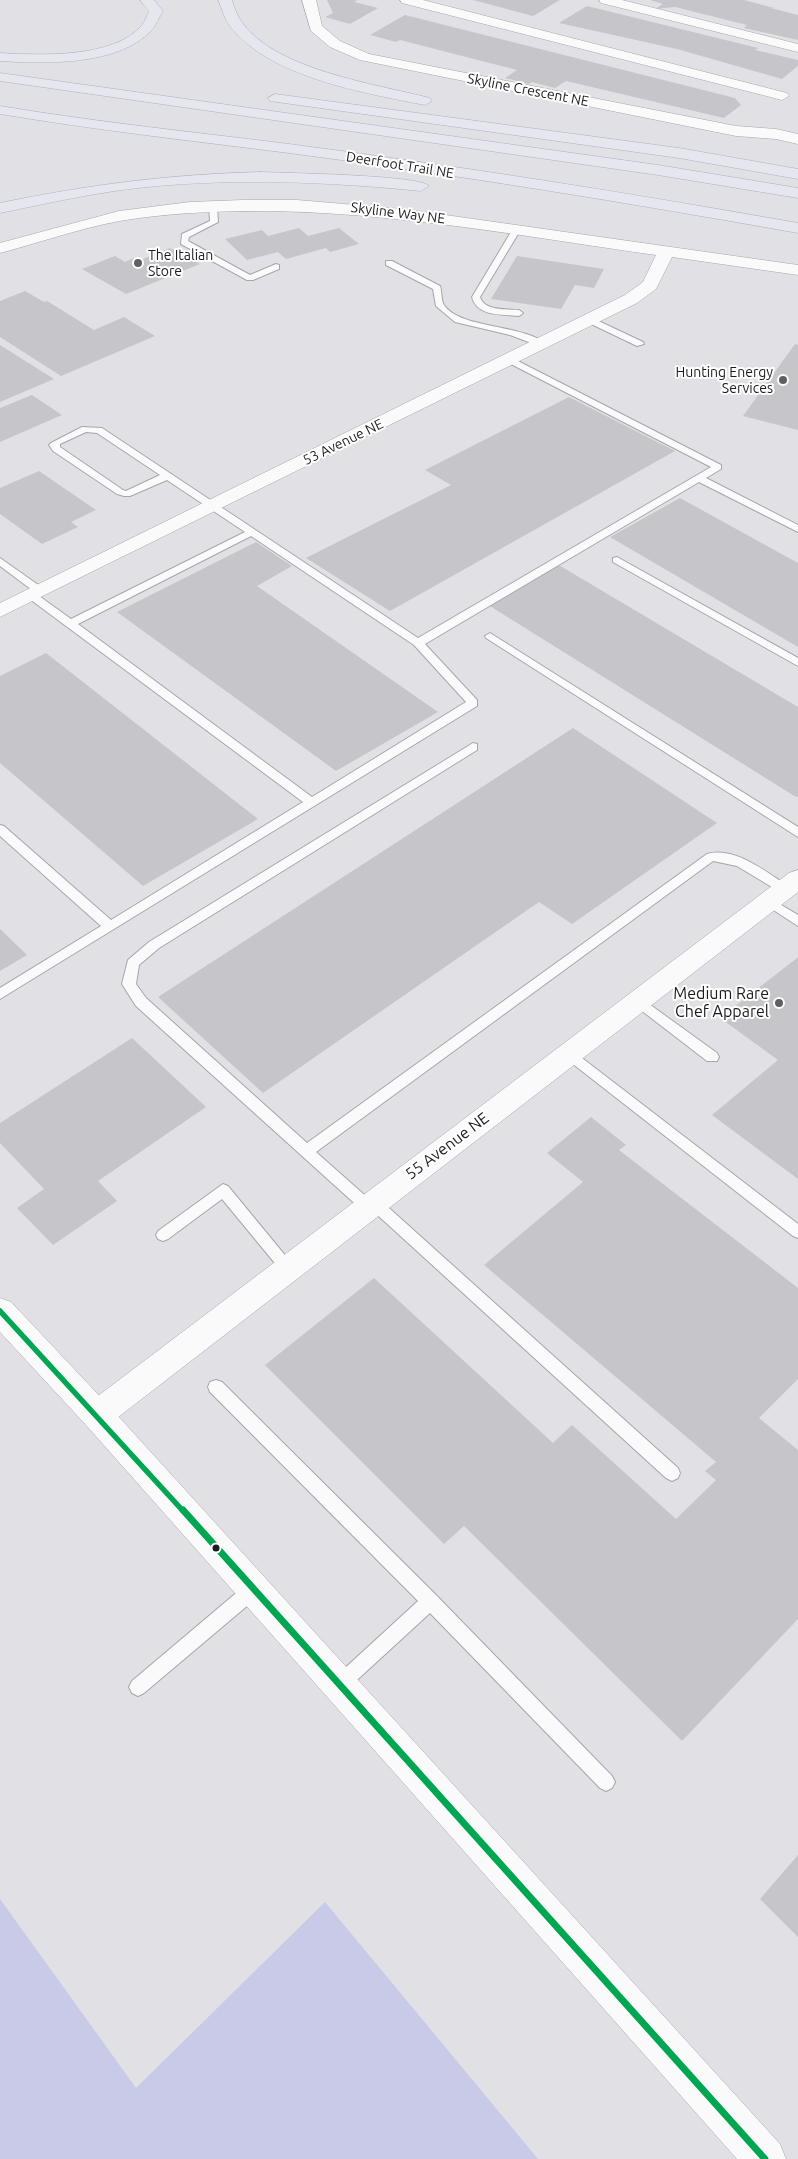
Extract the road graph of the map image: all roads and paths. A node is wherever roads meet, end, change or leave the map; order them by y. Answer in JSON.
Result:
{"nodes":[{"id":1,"x":147,"y":0,"type":"edge"},
{"id":2,"x":224,"y":0,"type":"edge"},
{"id":3,"x":309,"y":0,"type":"edge"},
{"id":4,"x":407,"y":0,"type":"edge"},
{"id":5,"x":606,"y":0,"type":"edge"},
{"id":6,"x":798,"y":48,"type":"edge"},
{"id":7,"x":0,"y":57,"type":"edge"},
{"id":8,"x":0,"y":62,"type":"edge"},
{"id":9,"x":0,"y":77,"type":"edge"},
{"id":10,"x":112,"y":78,"type":"dead end"},
{"id":11,"x":258,"y":96,"type":"dead end"},
{"id":12,"x":439,"y":103,"type":"dead end"},
{"id":13,"x":0,"y":110,"type":"edge"},
{"id":14,"x":476,"y":111,"type":"dead end"},
{"id":15,"x":776,"y":134,"type":"junction"},
{"id":16,"x":798,"y":139,"type":"edge"},
{"id":17,"x":798,"y":172,"type":"edge"},
{"id":18,"x":437,"y":187,"type":"dead end"},
{"id":19,"x":457,"y":190,"type":"dead end"},
{"id":20,"x":798,"y":193,"type":"edge"},
{"id":21,"x":213,"y":206,"type":"junction"},
{"id":22,"x":0,"y":208,"type":"edge"},
{"id":23,"x":798,"y":228,"type":"edge"},
{"id":24,"x":517,"y":229,"type":"junction"},
{"id":25,"x":798,"y":237,"type":"edge"},
{"id":26,"x":0,"y":248,"type":"edge"},
{"id":27,"x":666,"y":252,"type":"junction"},
{"id":28,"x":389,"y":264,"type":"dead end"},
{"id":29,"x":276,"y":267,"type":"dead end"},
{"id":30,"x":798,"y":270,"type":"edge"},
{"id":31,"x":518,"y":313,"type":"dead end"},
{"id":32,"x":590,"y":320,"type":"junction"},
{"id":33,"x":542,"y":344,"type":"junction"},
{"id":34,"x":640,"y":344,"type":"dead end"},
{"id":35,"x":510,"y":360,"type":"junction"},
{"id":36,"x":167,"y":476,"type":"junction"},
{"id":37,"x":699,"y":478,"type":"junction"},
{"id":38,"x":212,"y":506,"type":"junction"},
{"id":39,"x":798,"y":529,"type":"edge"},
{"id":40,"x":252,"y":532,"type":"junction"},
{"id":41,"x":617,"y":560,"type":"dead end"},
{"id":42,"x":0,"y":561,"type":"edge"},
{"id":43,"x":36,"y":593,"type":"junction"},
{"id":44,"x":0,"y":611,"type":"edge"},
{"id":45,"x":70,"y":624,"type":"junction"},
{"id":46,"x":490,"y":636,"type":"dead end"},
{"id":47,"x":418,"y":643,"type":"junction"},
{"id":48,"x":798,"y":663,"type":"edge"},
{"id":49,"x":473,"y":747,"type":"dead end"},
{"id":50,"x":311,"y":802,"type":"junction"},
{"id":51,"x":0,"y":829,"type":"edge"},
{"id":52,"x":798,"y":834,"type":"edge"},
{"id":53,"x":783,"y":890,"type":"edge"},
{"id":54,"x":798,"y":921,"type":"edge"},
{"id":55,"x":110,"y":926,"type":"junction"},
{"id":56,"x":0,"y":994,"type":"edge"},
{"id":57,"x":638,"y":1001,"type":"junction"},
{"id":58,"x":569,"y":1054,"type":"junction"},
{"id":59,"x":712,"y":1057,"type":"dead end"},
{"id":60,"x":307,"y":1151,"type":"junction"},
{"id":61,"x":371,"y":1205,"type":"junction"},
{"id":62,"x":798,"y":1232,"type":"edge"},
{"id":63,"x":162,"y":1235,"type":"dead end"},
{"id":64,"x":288,"y":1269,"type":"junction"},
{"id":65,"x":5,"y":1325,"type":"edge"},
{"id":66,"x":216,"y":1387,"type":"dead end"},
{"id":67,"x":97,"y":1415,"type":"junction"},
{"id":68,"x":672,"y":1473,"type":"dead end"},
{"id":69,"x":254,"y":1589,"type":"junction"},
{"id":70,"x":430,"y":1601,"type":"junction"},
{"id":71,"x":340,"y":1685,"type":"junction"},
{"id":72,"x":138,"y":1686,"type":"dead end"},
{"id":73,"x":606,"y":1782,"type":"dead end"},
{"id":74,"x":765,"y":2159,"type":"edge"}],
"edges":[{"from":1,"to":7,"type":"highway"},
{"from":2,"to":12,"type":"highway"},
{"from":3,"to":15,"type":"street","name":"Skyline Crescent NE"},
{"from":4,"to":15,"type":"street"},
{"from":5,"to":6,"type":"street"},
{"from":8,"to":10,"type":"highway"},
{"from":9,"to":20,"type":"highway","name":"Deerfoot Trail NE"},
{"from":11,"to":17,"type":"highway"},
{"from":13,"to":23,"type":"highway","name":"Deerfoot Trail NE"},
{"from":14,"to":17,"type":"highway"},
{"from":15,"to":16,"type":"street","name":"Skyline Crescent NE"},
{"from":18,"to":22,"type":"highway"},
{"from":19,"to":25,"type":"highway"},
{"from":21,"to":24,"type":"street","name":"Skyline Way NE"},
{"from":21,"to":26,"type":"street","name":"Skyline Way NE"},
{"from":21,"to":29,"type":"lane"},
{"from":24,"to":27,"type":"street","name":"Skyline Way NE"},
{"from":24,"to":31,"type":"lane"},
{"from":27,"to":30,"type":"street","name":"Skyline Way NE"},
{"from":27,"to":32,"type":"street","name":"53 Avenue NE"},
{"from":28,"to":33,"type":"lane"},
{"from":32,"to":33,"type":"street","name":"53 Avenue NE"},
{"from":32,"to":34,"type":"lane"},
{"from":33,"to":35,"type":"street","name":"53 Avenue NE"},
{"from":35,"to":37,"type":"lane"},
{"from":35,"to":38,"type":"street","name":"53 Avenue NE"},
{"from":36,"to":36,"type":"lane"},
{"from":36,"to":38,"type":"lane"},
{"from":37,"to":39,"type":"lane"},
{"from":37,"to":47,"type":"lane"},
{"from":38,"to":40,"type":"lane"},
{"from":38,"to":43,"type":"street","name":"53 Avenue NE"},
{"from":40,"to":45,"type":"lane"},
{"from":40,"to":47,"type":"lane"},
{"from":41,"to":48,"type":"lane"},
{"from":42,"to":43,"type":"lane"},
{"from":43,"to":44,"type":"street","name":"53 Avenue NE"},
{"from":43,"to":45,"type":"lane"},
{"from":45,"to":50,"type":"lane"},
{"from":46,"to":52,"type":"lane"},
{"from":47,"to":50,"type":"lane"},
{"from":49,"to":60,"type":"lane"},
{"from":50,"to":55,"type":"lane"},
{"from":51,"to":55,"type":"lane"},
{"from":53,"to":54,"type":"lane"},
{"from":53,"to":57,"type":"street","name":"55 Avenue NE"},
{"from":53,"to":60,"type":"lane"},
{"from":55,"to":56,"type":"lane"},
{"from":57,"to":58,"type":"street","name":"55 Avenue NE"},
{"from":57,"to":59,"type":"lane"},
{"from":58,"to":61,"type":"street","name":"55 Avenue NE"},
{"from":58,"to":62,"type":"lane"},
{"from":60,"to":61,"type":"lane"},
{"from":61,"to":64,"type":"street","name":"55 Avenue NE"},
{"from":61,"to":68,"type":"lane"},
{"from":63,"to":64,"type":"lane"},
{"from":64,"to":67,"type":"street","name":"55 Avenue NE"},
{"from":65,"to":67,"type":"street"},
{"from":66,"to":70,"type":"lane"},
{"from":67,"to":69,"type":"street"},
{"from":69,"to":71,"type":"street"},
{"from":69,"to":72,"type":"lane"},
{"from":70,"to":71,"type":"lane"},
{"from":70,"to":73,"type":"lane"},
{"from":71,"to":74,"type":"street"}]}
